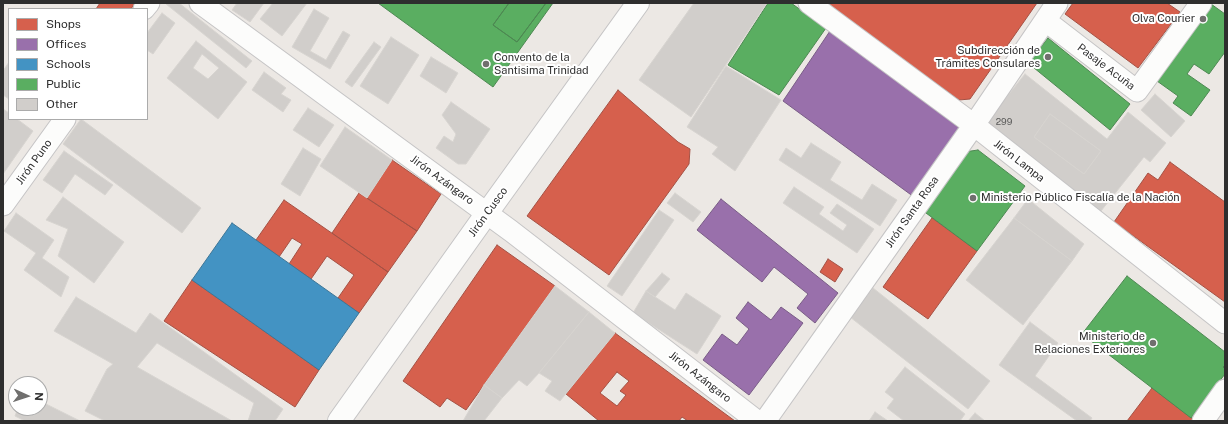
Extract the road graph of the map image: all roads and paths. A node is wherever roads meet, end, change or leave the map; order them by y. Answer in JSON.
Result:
{"nodes":[{"id":1,"x":200,"y":3,"type":"edge"},
{"id":2,"x":638,"y":3,"type":"edge"},
{"id":3,"x":809,"y":3,"type":"edge"},
{"id":4,"x":1057,"y":3,"type":"edge"},
{"id":5,"x":1193,"y":6,"type":"edge"},
{"id":6,"x":1046,"y":21,"type":"junction"},
{"id":7,"x":64,"y":120,"type":"edge"},
{"id":8,"x":974,"y":125,"type":"junction"},
{"id":9,"x":3,"y":205,"type":"edge"},
{"id":10,"x":487,"y":213,"type":"junction"},
{"id":11,"x":1225,"y":323,"type":"edge"},
{"id":12,"x":1225,"y":390,"type":"edge"},
{"id":13,"x":339,"y":421,"type":"edge"},
{"id":14,"x":757,"y":421,"type":"edge"},
{"id":15,"x":765,"y":421,"type":"edge"},
{"id":16,"x":1203,"y":421,"type":"edge"}],
"edges":[{"from":1,"to":10,"type":"street","name":"Jirón Azángaro"},
{"from":2,"to":10,"type":"street","name":"Jirón Cusco"},
{"from":3,"to":8,"type":"street","name":"Jirón Lampa"},
{"from":4,"to":6,"type":"street","name":"Jirón Santa Rosa"},
{"from":5,"to":6,"type":"street","name":"Pasaje Acuña"},
{"from":6,"to":8,"type":"street","name":"Jirón Santa Rosa"},
{"from":7,"to":9,"type":"street","name":"Jirón Puno"},
{"from":8,"to":11,"type":"street","name":"Jirón Lampa"},
{"from":8,"to":15,"type":"street","name":"Jirón Santa Rosa"},
{"from":10,"to":13,"type":"street","name":"Jirón Cusco"},
{"from":10,"to":14,"type":"street","name":"Jirón Azángaro"},
{"from":12,"to":16,"type":"street"}]}
